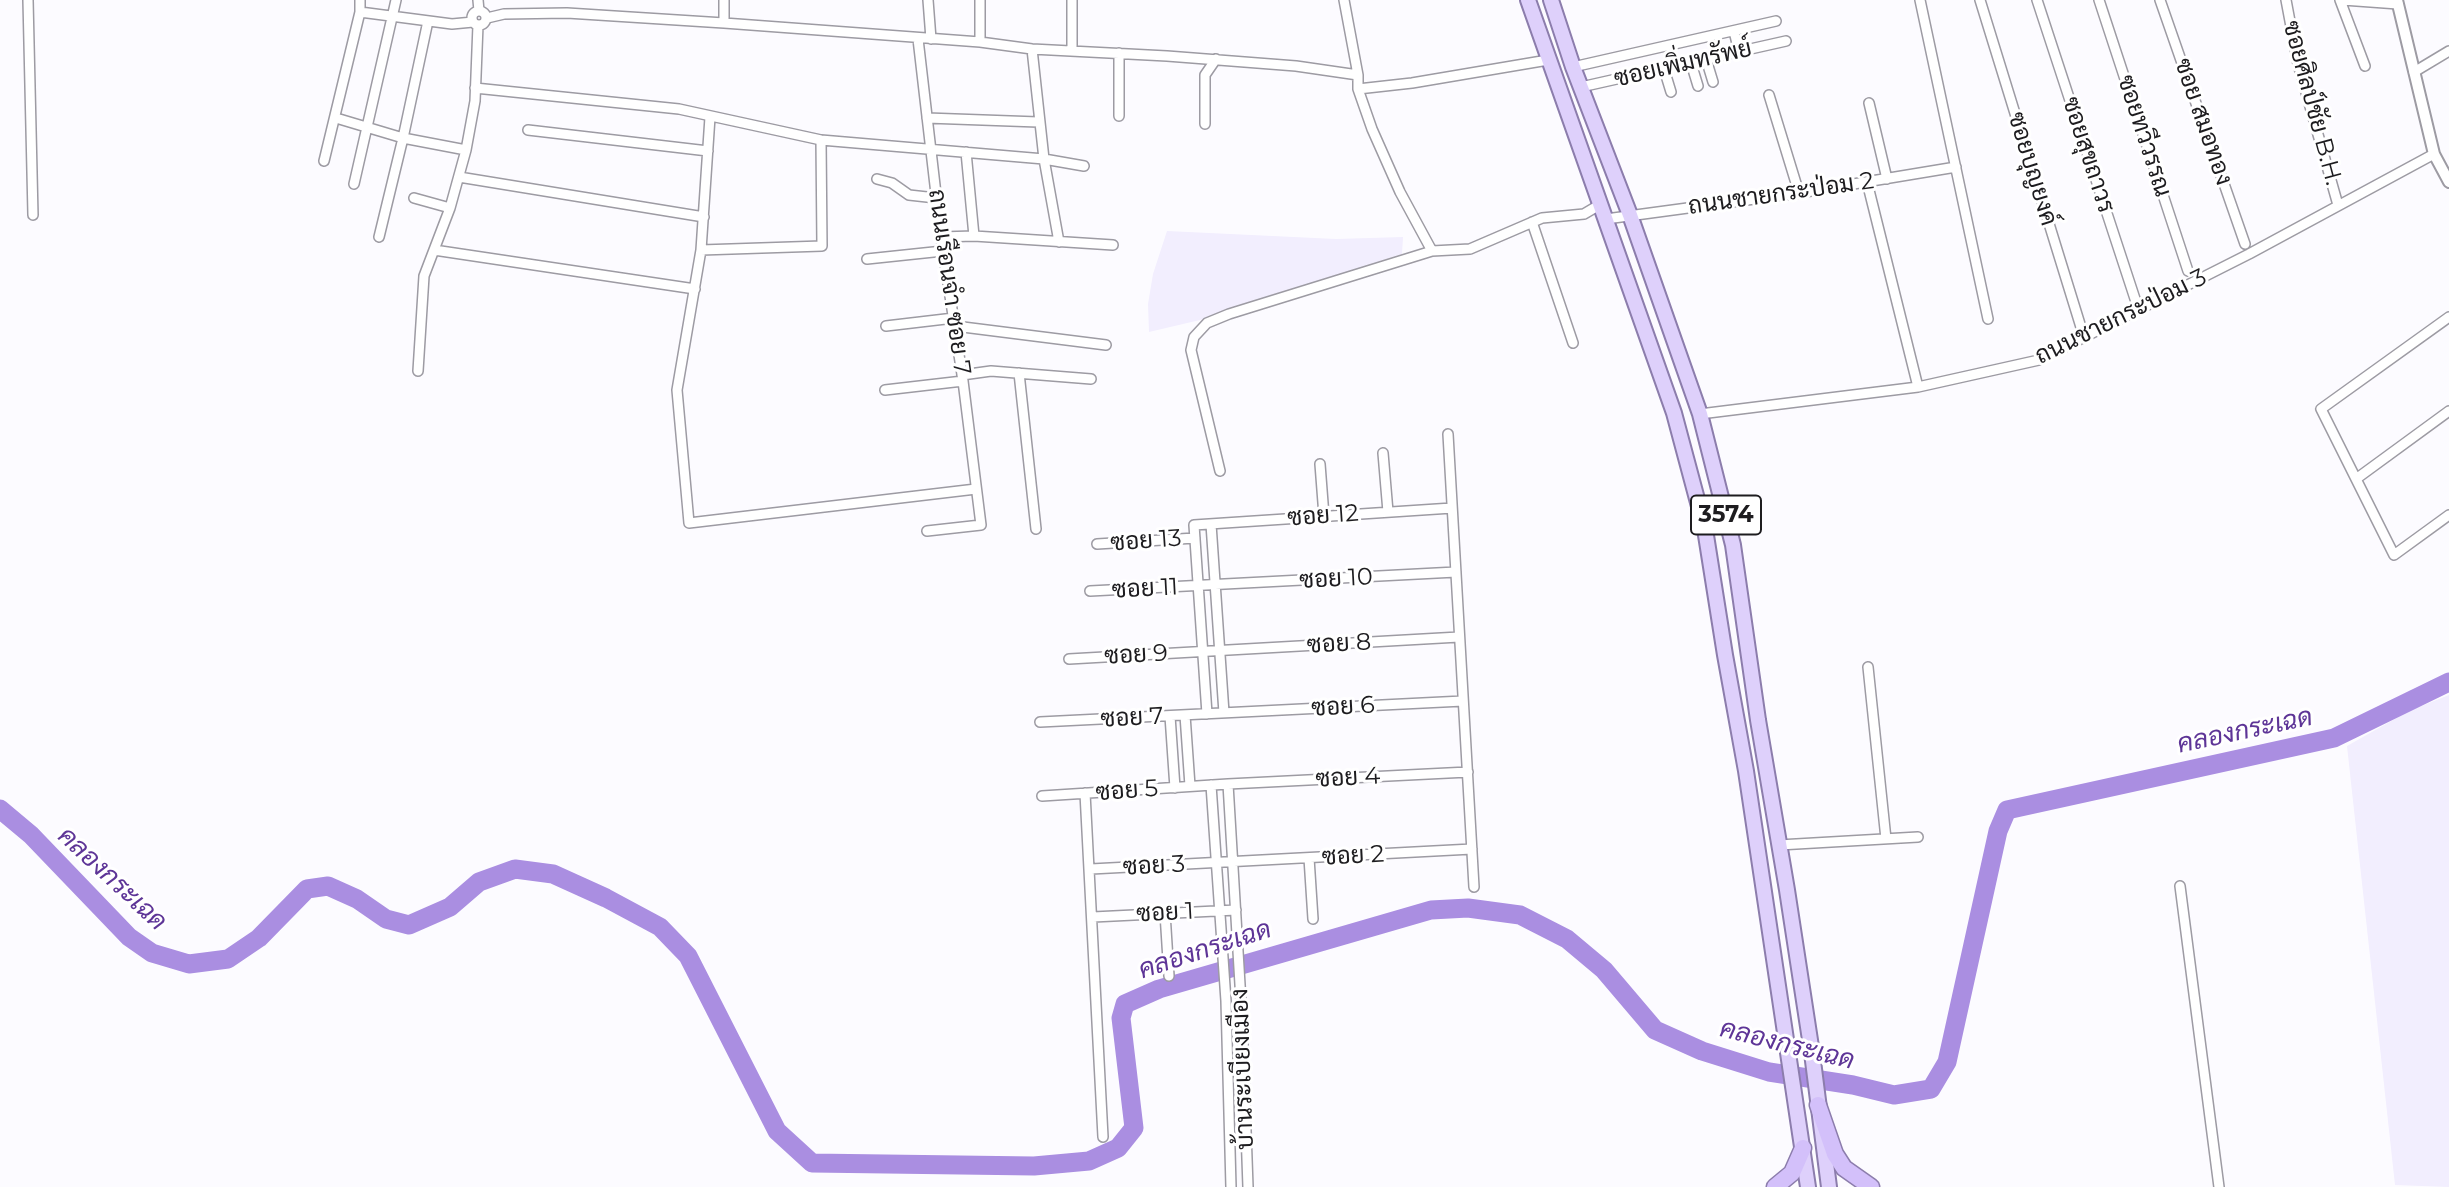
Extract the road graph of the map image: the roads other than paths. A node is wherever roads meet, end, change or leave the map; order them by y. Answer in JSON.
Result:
{"nodes":[{"id":1,"x":28,"y":0,"type":"edge"},
{"id":2,"x":360,"y":0,"type":"edge"},
{"id":3,"x":396,"y":0,"type":"edge"},
{"id":4,"x":478,"y":0,"type":"edge"},
{"id":5,"x":724,"y":0,"type":"edge"},
{"id":6,"x":928,"y":0,"type":"edge"},
{"id":7,"x":980,"y":0,"type":"edge"},
{"id":8,"x":1072,"y":0,"type":"edge"},
{"id":9,"x":1344,"y":0,"type":"edge"},
{"id":10,"x":1528,"y":0,"type":"edge"},
{"id":11,"x":1551,"y":0,"type":"edge"},
{"id":12,"x":1920,"y":0,"type":"edge"},
{"id":13,"x":1980,"y":0,"type":"edge"},
{"id":14,"x":2037,"y":0,"type":"edge"},
{"id":15,"x":2099,"y":0,"type":"edge"},
{"id":16,"x":2160,"y":0,"type":"edge"},
{"id":17,"x":2286,"y":0,"type":"edge"},
{"id":18,"x":2342,"y":0,"type":"edge"},
{"id":19,"x":2397,"y":2,"type":"edge"},
{"id":20,"x":360,"y":12,"type":"junction"},
{"id":21,"x":483,"y":15,"type":"junction"},
{"id":22,"x":394,"y":16,"type":"junction"},
{"id":23,"x":428,"y":21,"type":"junction"},
{"id":24,"x":1776,"y":21,"type":"dead end"},
{"id":25,"x":723,"y":23,"type":"junction"},
{"id":26,"x":475,"y":24,"type":"junction"},
{"id":27,"x":1734,"y":31,"type":"junction"},
{"id":28,"x":918,"y":39,"type":"junction"},
{"id":29,"x":931,"y":39,"type":"junction"},
{"id":30,"x":1786,"y":41,"type":"dead end"},
{"id":31,"x":980,"y":42,"type":"junction"},
{"id":32,"x":1032,"y":49,"type":"junction"},
{"id":33,"x":1072,"y":51,"type":"junction"},
{"id":34,"x":2449,"y":51,"type":"edge"},
{"id":35,"x":1739,"y":52,"type":"junction"},
{"id":36,"x":1119,"y":53,"type":"junction"},
{"id":37,"x":1216,"y":60,"type":"junction"},
{"id":38,"x":1548,"y":60,"type":"junction"},
{"id":39,"x":1706,"y":60,"type":"junction"},
{"id":40,"x":1691,"y":63,"type":"junction"},
{"id":41,"x":1573,"y":66,"type":"junction"},
{"id":42,"x":2365,"y":66,"type":"dead end"},
{"id":43,"x":1664,"y":69,"type":"junction"},
{"id":44,"x":2414,"y":72,"type":"junction"},
{"id":45,"x":1358,"y":75,"type":"junction"},
{"id":46,"x":1713,"y":82,"type":"dead end"},
{"id":47,"x":1698,"y":86,"type":"dead end"},
{"id":48,"x":1581,"y":87,"type":"junction"},
{"id":49,"x":475,"y":88,"type":"junction"},
{"id":50,"x":1358,"y":89,"type":"junction"},
{"id":51,"x":1671,"y":92,"type":"dead end"},
{"id":52,"x":1769,"y":95,"type":"dead end"},
{"id":53,"x":1868,"y":103,"type":"dead end"},
{"id":54,"x":1119,"y":116,"type":"dead end"},
{"id":55,"x":710,"y":117,"type":"junction"},
{"id":56,"x":336,"y":118,"type":"junction"},
{"id":57,"x":927,"y":118,"type":"junction"},
{"id":58,"x":1038,"y":122,"type":"junction"},
{"id":59,"x":1205,"y":124,"type":"dead end"},
{"id":60,"x":367,"y":128,"type":"junction"},
{"id":61,"x":528,"y":130,"type":"dead end"},
{"id":62,"x":403,"y":138,"type":"junction"},
{"id":63,"x":821,"y":140,"type":"junction"},
{"id":64,"x":466,"y":150,"type":"junction"},
{"id":65,"x":931,"y":150,"type":"junction"},
{"id":66,"x":708,"y":151,"type":"junction"},
{"id":67,"x":966,"y":152,"type":"junction"},
{"id":68,"x":2434,"y":154,"type":"junction"},
{"id":69,"x":1044,"y":159,"type":"junction"},
{"id":70,"x":324,"y":161,"type":"dead end"},
{"id":71,"x":1084,"y":166,"type":"dead end"},
{"id":72,"x":1955,"y":167,"type":"junction"},
{"id":73,"x":459,"y":177,"type":"junction"},
{"id":74,"x":1887,"y":178,"type":"junction"},
{"id":75,"x":877,"y":179,"type":"dead end"},
{"id":76,"x":1867,"y":182,"type":"junction"},
{"id":77,"x":2449,"y":182,"type":"edge"},
{"id":78,"x":354,"y":184,"type":"dead end"},
{"id":79,"x":1799,"y":193,"type":"junction"},
{"id":80,"x":414,"y":198,"type":"dead end"},
{"id":81,"x":936,"y":198,"type":"junction"},
{"id":82,"x":1601,"y":204,"type":"junction"},
{"id":83,"x":2339,"y":205,"type":"junction"},
{"id":84,"x":450,"y":208,"type":"junction"},
{"id":85,"x":33,"y":215,"type":"dead end"},
{"id":86,"x":1630,"y":215,"type":"junction"},
{"id":87,"x":704,"y":217,"type":"junction"},
{"id":88,"x":1606,"y":219,"type":"junction"},
{"id":89,"x":1532,"y":222,"type":"junction"},
{"id":90,"x":974,"y":236,"type":"junction"},
{"id":91,"x":379,"y":237,"type":"dead end"},
{"id":92,"x":941,"y":237,"type":"junction"},
{"id":93,"x":1059,"y":242,"type":"junction"},
{"id":94,"x":1113,"y":244,"type":"dead end"},
{"id":95,"x":2245,"y":244,"type":"dead end"},
{"id":96,"x":434,"y":250,"type":"junction"},
{"id":97,"x":701,"y":250,"type":"junction"},
{"id":98,"x":943,"y":251,"type":"junction"},
{"id":99,"x":1432,"y":251,"type":"junction"},
{"id":100,"x":867,"y":259,"type":"dead end"},
{"id":101,"x":2188,"y":271,"type":"dead end"},
{"id":102,"x":695,"y":289,"type":"junction"},
{"id":103,"x":2139,"y":311,"type":"junction"},
{"id":104,"x":2449,"y":317,"type":"edge"},
{"id":105,"x":1988,"y":320,"type":"dead end"},
{"id":106,"x":955,"y":322,"type":"junction"},
{"id":107,"x":886,"y":326,"type":"dead end"},
{"id":108,"x":2084,"y":337,"type":"junction"},
{"id":109,"x":1573,"y":343,"type":"dead end"},
{"id":110,"x":1106,"y":345,"type":"dead end"},
{"id":111,"x":418,"y":371,"type":"dead end"},
{"id":112,"x":1019,"y":373,"type":"junction"},
{"id":113,"x":962,"y":378,"type":"junction"},
{"id":114,"x":1091,"y":379,"type":"dead end"},
{"id":115,"x":1918,"y":387,"type":"junction"},
{"id":116,"x":885,"y":390,"type":"dead end"},
{"id":117,"x":2449,"y":411,"type":"edge"},
{"id":118,"x":1700,"y":414,"type":"junction"},
{"id":119,"x":1448,"y":434,"type":"dead end"},
{"id":120,"x":1383,"y":453,"type":"dead end"},
{"id":121,"x":1320,"y":464,"type":"dead end"},
{"id":122,"x":1220,"y":471,"type":"dead end"},
{"id":123,"x":2356,"y":479,"type":"junction"},
{"id":124,"x":976,"y":489,"type":"junction"},
{"id":125,"x":1452,"y":508,"type":"junction"},
{"id":126,"x":1388,"y":512,"type":"junction"},
{"id":127,"x":2449,"y":515,"type":"edge"},
{"id":128,"x":1324,"y":516,"type":"junction"},
{"id":129,"x":1211,"y":524,"type":"junction"},
{"id":130,"x":1036,"y":529,"type":"dead end"},
{"id":131,"x":927,"y":531,"type":"dead end"},
{"id":132,"x":1195,"y":538,"type":"junction"},
{"id":133,"x":1097,"y":544,"type":"dead end"},
{"id":134,"x":1456,"y":572,"type":"junction"},
{"id":135,"x":1215,"y":585,"type":"junction"},
{"id":136,"x":1199,"y":586,"type":"junction"},
{"id":137,"x":1090,"y":591,"type":"dead end"},
{"id":138,"x":1460,"y":637,"type":"junction"},
{"id":139,"x":1219,"y":650,"type":"junction"},
{"id":140,"x":1204,"y":651,"type":"junction"},
{"id":141,"x":1069,"y":659,"type":"dead end"},
{"id":142,"x":1868,"y":667,"type":"dead end"},
{"id":143,"x":1463,"y":701,"type":"junction"},
{"id":144,"x":1224,"y":713,"type":"junction"},
{"id":145,"x":1207,"y":714,"type":"junction"},
{"id":146,"x":1185,"y":715,"type":"junction"},
{"id":147,"x":1170,"y":716,"type":"junction"},
{"id":148,"x":1040,"y":722,"type":"dead end"},
{"id":149,"x":1468,"y":772,"type":"junction"},
{"id":150,"x":1228,"y":783,"type":"junction"},
{"id":151,"x":1211,"y":785,"type":"junction"},
{"id":152,"x":1190,"y":786,"type":"junction"},
{"id":153,"x":1175,"y":788,"type":"junction"},
{"id":154,"x":1085,"y":793,"type":"junction"},
{"id":155,"x":1042,"y":796,"type":"dead end"},
{"id":156,"x":1917,"y":837,"type":"dead end"},
{"id":157,"x":1886,"y":839,"type":"junction"},
{"id":158,"x":1779,"y":845,"type":"junction"},
{"id":159,"x":1472,"y":849,"type":"junction"},
{"id":160,"x":1309,"y":858,"type":"junction"},
{"id":161,"x":1233,"y":862,"type":"junction"},
{"id":162,"x":1217,"y":863,"type":"junction"},
{"id":163,"x":1091,"y":869,"type":"junction"},
{"id":164,"x":2180,"y":886,"type":"dead end"},
{"id":165,"x":1474,"y":887,"type":"dead end"},
{"id":166,"x":1236,"y":910,"type":"junction"},
{"id":167,"x":1220,"y":911,"type":"junction"},
{"id":168,"x":1165,"y":914,"type":"junction"},
{"id":169,"x":1093,"y":917,"type":"junction"},
{"id":170,"x":1313,"y":919,"type":"dead end"},
{"id":171,"x":1240,"y":971,"type":"junction"},
{"id":172,"x":1225,"y":972,"type":"junction"},
{"id":173,"x":1169,"y":976,"type":"dead end"},
{"id":174,"x":1227,"y":1018,"type":"junction"},
{"id":175,"x":1242,"y":1018,"type":"junction"},
{"id":176,"x":1818,"y":1099,"type":"junction"},
{"id":177,"x":1103,"y":1137,"type":"dead end"},
{"id":178,"x":1803,"y":1148,"type":"junction"},
{"id":179,"x":1231,"y":1187,"type":"edge"},
{"id":180,"x":1248,"y":1187,"type":"edge"},
{"id":181,"x":1775,"y":1187,"type":"edge"},
{"id":182,"x":1808,"y":1187,"type":"edge"},
{"id":183,"x":1829,"y":1187,"type":"edge"},
{"id":184,"x":1871,"y":1187,"type":"edge"},
{"id":185,"x":2219,"y":1187,"type":"edge"}],
"edges":[{"from":1,"to":85,"type":"street"},
{"from":2,"to":20,"type":"street"},
{"from":3,"to":22,"type":"street"},
{"from":4,"to":21,"type":"street"},
{"from":5,"to":25,"type":"street"},
{"from":6,"to":29,"type":"street"},
{"from":7,"to":31,"type":"street"},
{"from":8,"to":33,"type":"street"},
{"from":9,"to":45,"type":"street"},
{"from":10,"to":38,"type":"main road","number":"3574"},
{"from":11,"to":41,"type":"main road","number":"3574"},
{"from":12,"to":72,"type":"street"},
{"from":13,"to":108,"type":"street","name":"ซอยบุญยงค์"},
{"from":14,"to":103,"type":"street","name":"ซอยสุขถาวร"},
{"from":15,"to":101,"type":"street","name":"ซอยทวีวรรณ"},
{"from":16,"to":95,"type":"street","name":"ซอย สมอทอง"},
{"from":17,"to":83,"type":"street","name":"ซอยศิลป์ชัย B.H."},
{"from":18,"to":19,"type":"street"},
{"from":18,"to":42,"type":"street"},
{"from":19,"to":44,"type":"street"},
{"from":20,"to":22,"type":"street"},
{"from":20,"to":56,"type":"street"},
{"from":21,"to":25,"type":"street"},
{"from":21,"to":26,"type":"street"},
{"from":22,"to":23,"type":"street"},
{"from":22,"to":60,"type":"street"},
{"from":23,"to":26,"type":"street"},
{"from":23,"to":62,"type":"street"},
{"from":24,"to":27,"type":"street"},
{"from":25,"to":28,"type":"street"},
{"from":26,"to":49,"type":"street"},
{"from":27,"to":35,"type":"street"},
{"from":27,"to":41,"type":"street"},
{"from":28,"to":29,"type":"street"},
{"from":28,"to":57,"type":"street","name":"ถนนเรือนจำ ซอย 7"},
{"from":29,"to":31,"type":"street"},
{"from":30,"to":35,"type":"street","name":"ซอยเพิ่มทรัพย์"},
{"from":31,"to":32,"type":"street"},
{"from":32,"to":33,"type":"street"},
{"from":32,"to":58,"type":"street"},
{"from":33,"to":36,"type":"street"},
{"from":34,"to":44,"type":"street"},
{"from":35,"to":39,"type":"street","name":"ซอยเพิ่มทรัพย์"},
{"from":36,"to":37,"type":"street"},
{"from":36,"to":54,"type":"street"},
{"from":37,"to":45,"type":"street"},
{"from":37,"to":59,"type":"street"},
{"from":38,"to":50,"type":"street"},
{"from":38,"to":82,"type":"main road","number":"3574"},
{"from":39,"to":40,"type":"street","name":"ซอยเพิ่มทรัพย์"},
{"from":39,"to":46,"type":"street"},
{"from":40,"to":43,"type":"street","name":"ซอยเพิ่มทรัพย์"},
{"from":40,"to":47,"type":"street"},
{"from":41,"to":48,"type":"main road","number":"3574"},
{"from":43,"to":48,"type":"street","name":"ซอยเพิ่มทรัพย์"},
{"from":43,"to":51,"type":"street"},
{"from":44,"to":68,"type":"street"},
{"from":45,"to":50,"type":"street"},
{"from":48,"to":86,"type":"main road","number":"3574"},
{"from":49,"to":55,"type":"street"},
{"from":49,"to":64,"type":"street"},
{"from":50,"to":99,"type":"street"},
{"from":52,"to":79,"type":"street"},
{"from":53,"to":74,"type":"street"},
{"from":55,"to":63,"type":"street"},
{"from":55,"to":66,"type":"street"},
{"from":56,"to":60,"type":"street"},
{"from":56,"to":70,"type":"street"},
{"from":57,"to":58,"type":"street"},
{"from":57,"to":65,"type":"street","name":"ถนนเรือนจำ ซอย 7"},
{"from":58,"to":69,"type":"street"},
{"from":60,"to":62,"type":"street"},
{"from":60,"to":78,"type":"street"},
{"from":61,"to":66,"type":"street"},
{"from":62,"to":64,"type":"street"},
{"from":62,"to":91,"type":"street"},
{"from":63,"to":65,"type":"street"},
{"from":63,"to":97,"type":"street"},
{"from":64,"to":73,"type":"street"},
{"from":65,"to":67,"type":"street"},
{"from":65,"to":81,"type":"street","name":"ถนนเรือนจำ ซอย 7"},
{"from":66,"to":87,"type":"street"},
{"from":67,"to":69,"type":"street"},
{"from":67,"to":90,"type":"street"},
{"from":68,"to":77,"type":"street"},
{"from":68,"to":83,"type":"street","name":"ถนนชายกระป่อม 3"},
{"from":69,"to":71,"type":"street"},
{"from":69,"to":93,"type":"street"},
{"from":72,"to":74,"type":"street","name":"ถนนชายกระป่อม 2"},
{"from":72,"to":105,"type":"street"},
{"from":73,"to":84,"type":"street"},
{"from":73,"to":87,"type":"street"},
{"from":74,"to":76,"type":"street","name":"ถนนชายกระป่อม 2"},
{"from":75,"to":81,"type":"street"},
{"from":76,"to":79,"type":"street","name":"ถนนชายกระป่อม 2"},
{"from":76,"to":115,"type":"street"},
{"from":79,"to":86,"type":"street","name":"ถนนชายกระป่อม 2"},
{"from":80,"to":84,"type":"street"},
{"from":81,"to":92,"type":"street","name":"ถนนเรือนจำ ซอย 7"},
{"from":82,"to":88,"type":"main road","number":"3574"},
{"from":82,"to":89,"type":"street"},
{"from":83,"to":103,"type":"street","name":"ถนนชายกระป่อม 3"},
{"from":84,"to":96,"type":"street"},
{"from":86,"to":88,"type":"street","name":"ถนนชายกระป่อม 2"},
{"from":86,"to":118,"type":"main road","number":"3574"},
{"from":87,"to":97,"type":"street"},
{"from":88,"to":178,"type":"main road","number":"3574"},
{"from":89,"to":99,"type":"street"},
{"from":89,"to":109,"type":"street"},
{"from":90,"to":92,"type":"street"},
{"from":90,"to":93,"type":"street"},
{"from":92,"to":98,"type":"street","name":"ถนนเรือนจำ ซอย 7"},
{"from":93,"to":94,"type":"street"},
{"from":96,"to":102,"type":"street"},
{"from":96,"to":111,"type":"street"},
{"from":97,"to":102,"type":"street"},
{"from":98,"to":100,"type":"street"},
{"from":98,"to":106,"type":"street","name":"ถนนเรือนจำ ซอย 7"},
{"from":99,"to":122,"type":"street"},
{"from":102,"to":124,"type":"street"},
{"from":103,"to":108,"type":"street","name":"ถนนชายกระป่อม 3"},
{"from":104,"to":123,"type":"street"},
{"from":106,"to":107,"type":"street"},
{"from":106,"to":110,"type":"street"},
{"from":106,"to":113,"type":"street","name":"ถนนเรือนจำ ซอย 7"},
{"from":108,"to":115,"type":"street","name":"ถนนชายกระป่อม 3"},
{"from":112,"to":113,"type":"street"},
{"from":112,"to":114,"type":"street"},
{"from":112,"to":130,"type":"street"},
{"from":113,"to":116,"type":"street"},
{"from":113,"to":124,"type":"street","name":"ถนนเรือนจำ ซอย 7"},
{"from":115,"to":118,"type":"street","name":"ถนนชายกระป่อม 3"},
{"from":117,"to":123,"type":"street"},
{"from":118,"to":158,"type":"main road","number":"3574"},
{"from":119,"to":125,"type":"street"},
{"from":120,"to":126,"type":"street"},
{"from":121,"to":128,"type":"street"},
{"from":123,"to":127,"type":"street"},
{"from":124,"to":131,"type":"street","name":"ถนนเรือนจำ ซอย 7"},
{"from":125,"to":126,"type":"street","name":"ซอย 12"},
{"from":125,"to":134,"type":"street"},
{"from":126,"to":128,"type":"street","name":"ซอย 12"},
{"from":128,"to":129,"type":"street","name":"ซอย 12"},
{"from":129,"to":132,"type":"street","name":"ซอย 12"},
{"from":129,"to":135,"type":"street"},
{"from":132,"to":133,"type":"street","name":"ซอย 13"},
{"from":132,"to":136,"type":"street"},
{"from":134,"to":135,"type":"street","name":"ซอย 10"},
{"from":134,"to":138,"type":"street"},
{"from":135,"to":136,"type":"street","name":"ซอย 10"},
{"from":135,"to":139,"type":"street"},
{"from":136,"to":137,"type":"street","name":"ซอย 11"},
{"from":136,"to":140,"type":"street"},
{"from":138,"to":139,"type":"street","name":"ซอย 8"},
{"from":138,"to":143,"type":"street"},
{"from":139,"to":140,"type":"street","name":"ซอย 8"},
{"from":139,"to":144,"type":"street"},
{"from":140,"to":141,"type":"street","name":"ซอย 9"},
{"from":140,"to":145,"type":"street"},
{"from":142,"to":157,"type":"street"},
{"from":143,"to":144,"type":"street","name":"ซอย 6"},
{"from":143,"to":149,"type":"street"},
{"from":144,"to":145,"type":"street","name":"ซอย 7"},
{"from":145,"to":146,"type":"street","name":"ซอย 7"},
{"from":146,"to":147,"type":"street","name":"ซอย 7"},
{"from":146,"to":152,"type":"street"},
{"from":147,"to":148,"type":"street","name":"ซอย 7"},
{"from":147,"to":153,"type":"street"},
{"from":149,"to":150,"type":"street","name":"ซอย 4"},
{"from":149,"to":159,"type":"street"},
{"from":150,"to":151,"type":"street","name":"ซอย 4"},
{"from":150,"to":161,"type":"street","name":"บ้านระเบียงเมือง"},
{"from":151,"to":152,"type":"street","name":"ซอย 5"},
{"from":151,"to":162,"type":"street","name":"บ้านระเบียงเมือง"},
{"from":152,"to":153,"type":"street","name":"ซอย 5"},
{"from":153,"to":154,"type":"street","name":"ซอย 5"},
{"from":154,"to":155,"type":"street","name":"ซอย 5"},
{"from":154,"to":163,"type":"street"},
{"from":156,"to":157,"type":"street"},
{"from":157,"to":158,"type":"street"},
{"from":158,"to":176,"type":"main road","number":"3574"},
{"from":159,"to":160,"type":"street","name":"ซอย 2"},
{"from":159,"to":165,"type":"street"},
{"from":160,"to":161,"type":"street","name":"ซอย 2"},
{"from":160,"to":170,"type":"street"},
{"from":161,"to":162,"type":"street","name":"ซอย 2"},
{"from":161,"to":166,"type":"street","name":"บ้านระเบียงเมือง"},
{"from":162,"to":163,"type":"street","name":"ซอย 3"},
{"from":162,"to":167,"type":"street","name":"บ้านระเบียงเมือง"},
{"from":163,"to":169,"type":"street"},
{"from":164,"to":185,"type":"street"},
{"from":166,"to":167,"type":"street","name":"ซอย 1"},
{"from":166,"to":171,"type":"street","name":"บ้านระเบียงเมือง"},
{"from":167,"to":168,"type":"street","name":"ซอย 1"},
{"from":167,"to":172,"type":"street","name":"บ้านระเบียงเมือง"},
{"from":168,"to":169,"type":"street","name":"ซอย 1"},
{"from":168,"to":173,"type":"street"},
{"from":169,"to":177,"type":"street"},
{"from":171,"to":172,"type":"street"},
{"from":171,"to":175,"type":"street","name":"บ้านระเบียงเมือง"},
{"from":172,"to":174,"type":"street","name":"บ้านระเบียงเมือง"},
{"from":174,"to":175,"type":"street"},
{"from":174,"to":179,"type":"street","name":"บ้านระเบียงเมือง"},
{"from":175,"to":180,"type":"street","name":"บ้านระเบียงเมือง"},
{"from":176,"to":183,"type":"main road","number":"3574"},
{"from":176,"to":184,"type":"highway"},
{"from":178,"to":181,"type":"highway"},
{"from":178,"to":182,"type":"main road","number":"3574"}]}
